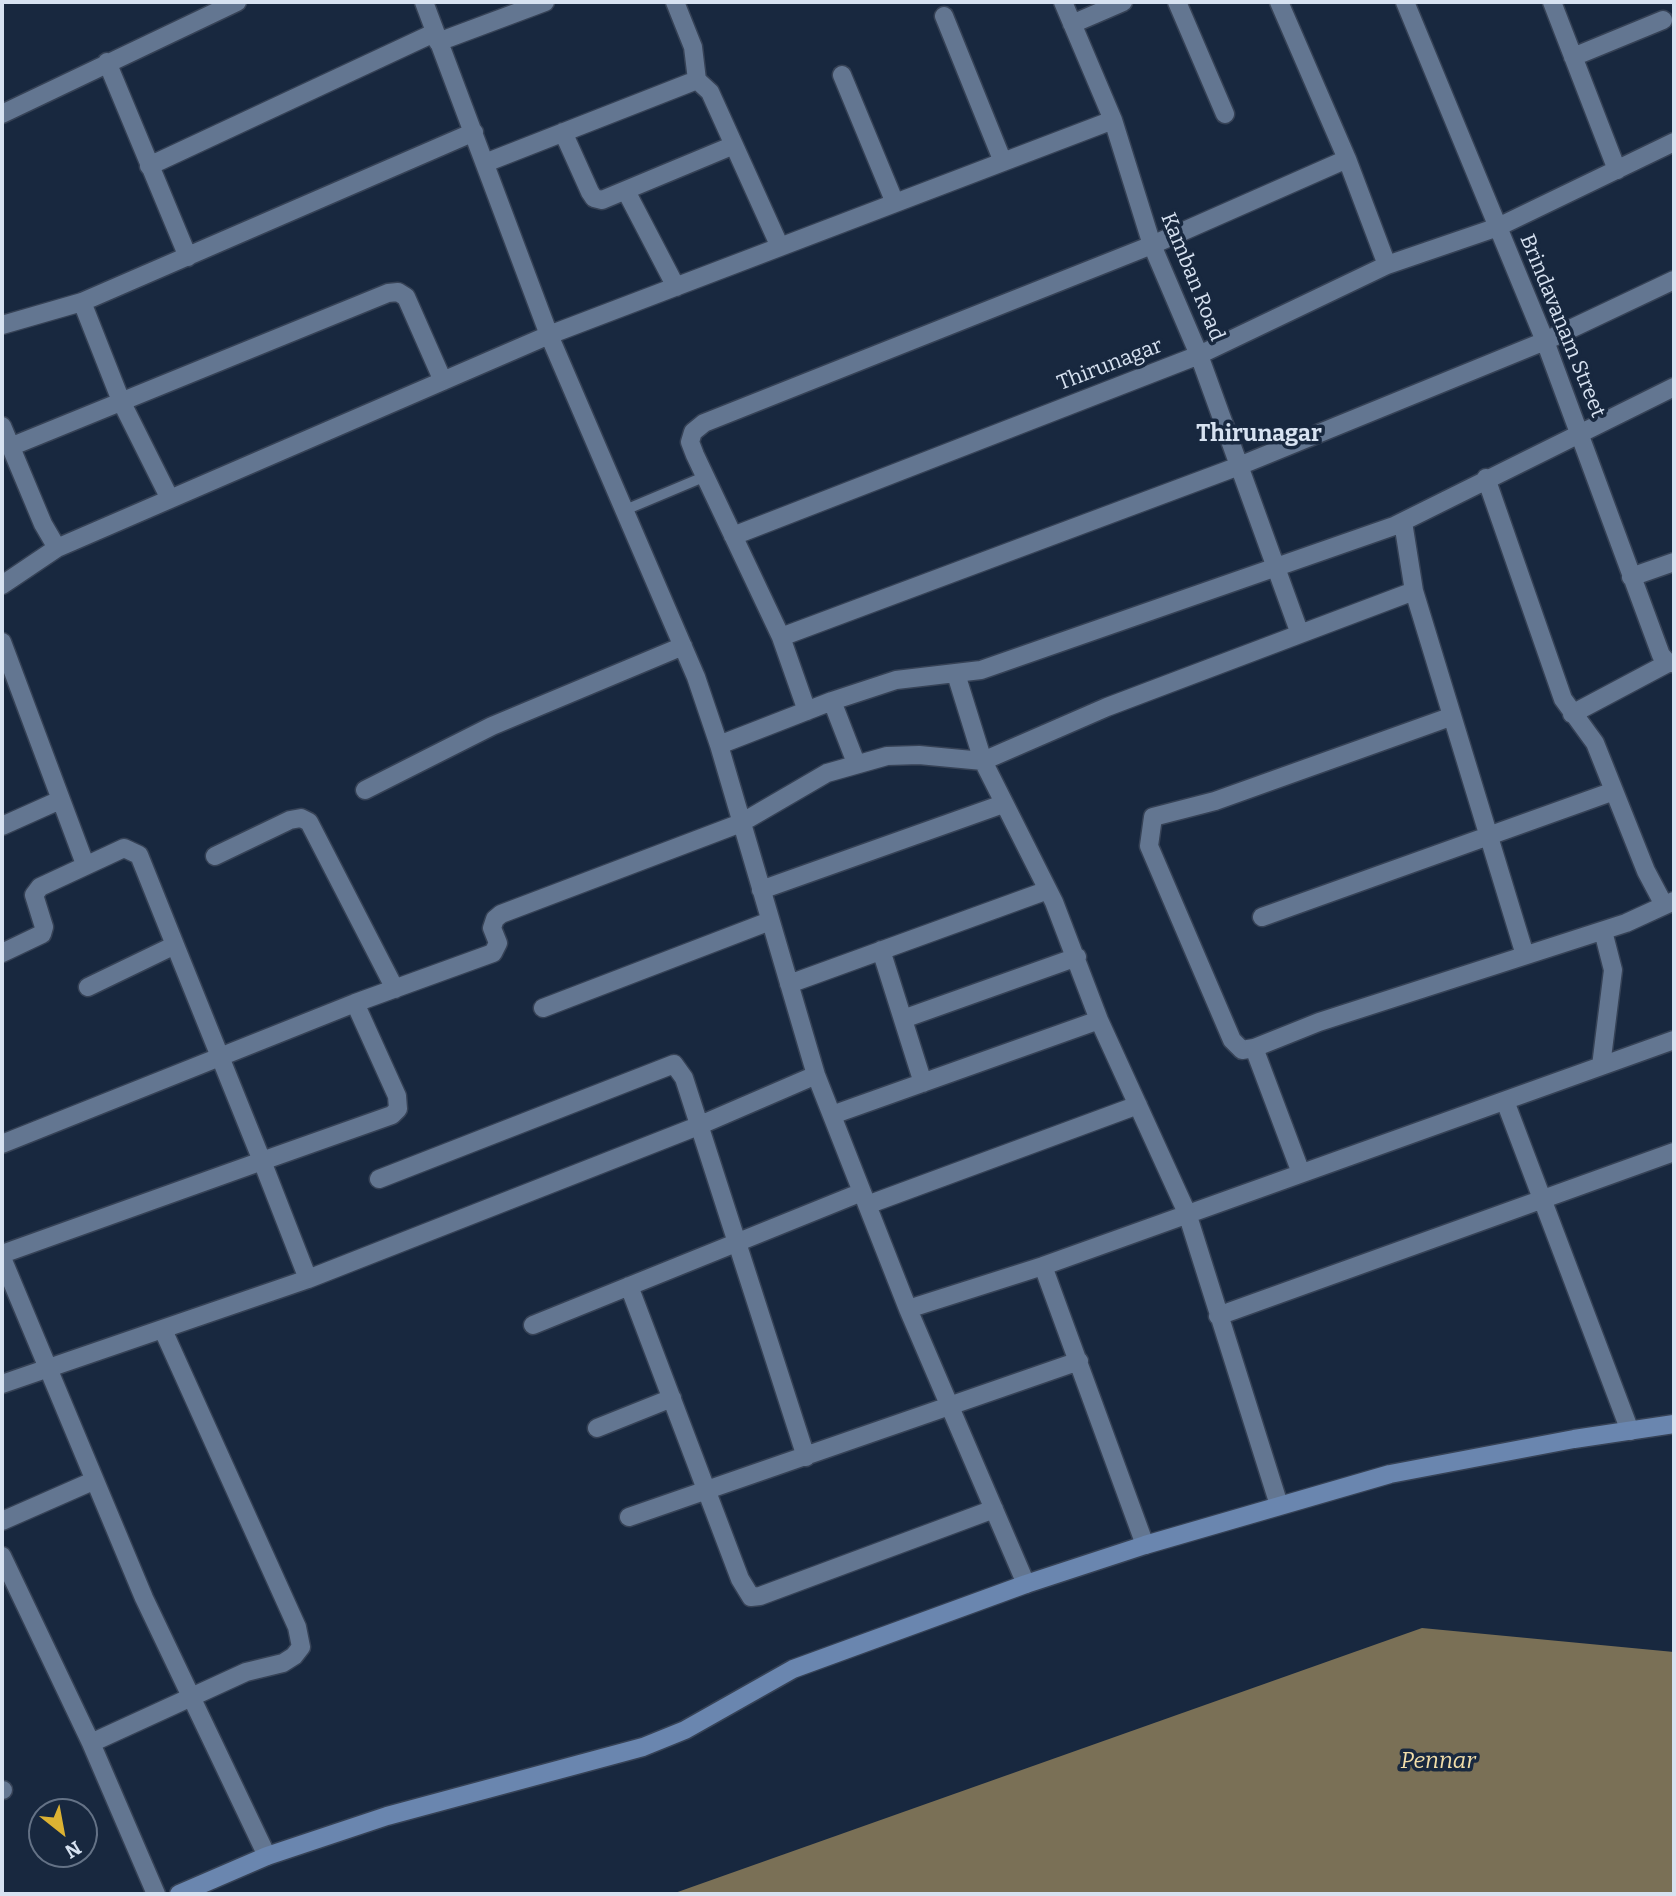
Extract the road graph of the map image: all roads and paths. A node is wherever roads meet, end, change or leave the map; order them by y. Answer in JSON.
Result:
{"nodes":[{"id":1,"x":237,"y":2,"type":"edge"},
{"id":2,"x":424,"y":2,"type":"edge"},
{"id":3,"x":545,"y":2,"type":"edge"},
{"id":4,"x":675,"y":2,"type":"edge"},
{"id":5,"x":1063,"y":2,"type":"edge"},
{"id":6,"x":1123,"y":2,"type":"edge"},
{"id":7,"x":1177,"y":2,"type":"edge"},
{"id":8,"x":1279,"y":2,"type":"edge"},
{"id":9,"x":1405,"y":2,"type":"edge"},
{"id":10,"x":1552,"y":2,"type":"edge"},
{"id":11,"x":944,"y":16,"type":"dead end"},
{"id":12,"x":1663,"y":20,"type":"dead end"},
{"id":13,"x":1072,"y":24,"type":"junction"},
{"id":14,"x":436,"y":38,"type":"junction"},
{"id":15,"x":1573,"y":57,"type":"junction"},
{"id":16,"x":107,"y":62,"type":"junction"},
{"id":17,"x":842,"y":75,"type":"dead end"},
{"id":18,"x":697,"y":80,"type":"junction"},
{"id":19,"x":2,"y":114,"type":"edge"},
{"id":20,"x":1225,"y":114,"type":"dead end"},
{"id":21,"x":1113,"y":120,"type":"junction"},
{"id":22,"x":474,"y":132,"type":"junction"},
{"id":23,"x":563,"y":132,"type":"junction"},
{"id":24,"x":1674,"y":142,"type":"edge"},
{"id":25,"x":734,"y":145,"type":"junction"},
{"id":26,"x":1347,"y":159,"type":"junction"},
{"id":27,"x":1003,"y":162,"type":"junction"},
{"id":28,"x":485,"y":163,"type":"junction"},
{"id":29,"x":149,"y":166,"type":"junction"},
{"id":30,"x":1617,"y":170,"type":"junction"},
{"id":31,"x":626,"y":191,"type":"junction"},
{"id":32,"x":895,"y":204,"type":"junction"},
{"id":33,"x":1498,"y":227,"type":"junction"},
{"id":34,"x":1152,"y":245,"type":"junction"},
{"id":35,"x":780,"y":247,"type":"junction"},
{"id":36,"x":188,"y":257,"type":"junction"},
{"id":37,"x":1387,"y":265,"type":"junction"},
{"id":38,"x":1674,"y":280,"type":"edge"},
{"id":39,"x":676,"y":287,"type":"junction"},
{"id":40,"x":82,"y":302,"type":"junction"},
{"id":41,"x":2,"y":325,"type":"edge"},
{"id":42,"x":549,"y":335,"type":"junction"},
{"id":43,"x":1545,"y":341,"type":"junction"},
{"id":44,"x":1199,"y":355,"type":"junction"},
{"id":45,"x":443,"y":381,"type":"junction"},
{"id":46,"x":1674,"y":387,"type":"edge"},
{"id":47,"x":121,"y":401,"type":"junction"},
{"id":48,"x":2,"y":426,"type":"edge"},
{"id":49,"x":1580,"y":433,"type":"junction"},
{"id":50,"x":10,"y":447,"type":"junction"},
{"id":51,"x":1239,"y":466,"type":"junction"},
{"id":52,"x":706,"y":477,"type":"junction"},
{"id":53,"x":1486,"y":478,"type":"junction"},
{"id":54,"x":170,"y":499,"type":"junction"},
{"id":55,"x":625,"y":510,"type":"junction"},
{"id":56,"x":1403,"y":522,"type":"junction"},
{"id":57,"x":733,"y":536,"type":"junction"},
{"id":58,"x":57,"y":548,"type":"junction"},
{"id":59,"x":1674,"y":562,"type":"edge"},
{"id":60,"x":1275,"y":570,"type":"junction"},
{"id":61,"x":1631,"y":577,"type":"junction"},
{"id":62,"x":2,"y":585,"type":"edge"},
{"id":63,"x":1414,"y":591,"type":"junction"},
{"id":64,"x":1300,"y":634,"type":"junction"},
{"id":65,"x":781,"y":637,"type":"junction"},
{"id":66,"x":2,"y":642,"type":"edge"},
{"id":67,"x":683,"y":646,"type":"junction"},
{"id":68,"x":1671,"y":663,"type":"edge"},
{"id":69,"x":956,"y":674,"type":"junction"},
{"id":70,"x":832,"y":701,"type":"junction"},
{"id":71,"x":807,"y":710,"type":"junction"},
{"id":72,"x":1572,"y":714,"type":"junction"},
{"id":73,"x":1450,"y":717,"type":"junction"},
{"id":74,"x":719,"y":745,"type":"junction"},
{"id":75,"x":983,"y":761,"type":"junction"},
{"id":76,"x":856,"y":763,"type":"junction"},
{"id":77,"x":365,"y":790,"type":"dead end"},
{"id":78,"x":1614,"y":791,"type":"junction"},
{"id":79,"x":60,"y":800,"type":"junction"},
{"id":80,"x":1003,"y":803,"type":"junction"},
{"id":81,"x":741,"y":823,"type":"junction"},
{"id":82,"x":2,"y":825,"type":"edge"},
{"id":83,"x":1490,"y":834,"type":"junction"},
{"id":84,"x":215,"y":856,"type":"dead end"},
{"id":85,"x":85,"y":864,"type":"junction"},
{"id":86,"x":761,"y":890,"type":"junction"},
{"id":87,"x":1048,"y":890,"type":"junction"},
{"id":88,"x":1669,"y":903,"type":"edge"},
{"id":89,"x":1262,"y":917,"type":"dead end"},
{"id":90,"x":770,"y":921,"type":"junction"},
{"id":91,"x":1603,"y":931,"type":"junction"},
{"id":92,"x":175,"y":945,"type":"junction"},
{"id":93,"x":881,"y":950,"type":"junction"},
{"id":94,"x":2,"y":953,"type":"edge"},
{"id":95,"x":1525,"y":955,"type":"junction"},
{"id":96,"x":1077,"y":957,"type":"junction"},
{"id":97,"x":789,"y":984,"type":"junction"},
{"id":98,"x":88,"y":987,"type":"dead end"},
{"id":99,"x":395,"y":989,"type":"junction"},
{"id":100,"x":355,"y":1003,"type":"junction"},
{"id":101,"x":543,"y":1008,"type":"dead end"},
{"id":102,"x":903,"y":1019,"type":"junction"},
{"id":103,"x":1099,"y":1020,"type":"junction"},
{"id":104,"x":1674,"y":1040,"type":"edge"},
{"id":105,"x":1254,"y":1048,"type":"junction"},
{"id":106,"x":221,"y":1058,"type":"junction"},
{"id":107,"x":1601,"y":1066,"type":"junction"},
{"id":108,"x":816,"y":1076,"type":"junction"},
{"id":109,"x":923,"y":1083,"type":"junction"},
{"id":110,"x":1505,"y":1101,"type":"junction"},
{"id":111,"x":1138,"y":1105,"type":"junction"},
{"id":112,"x":832,"y":1115,"type":"junction"},
{"id":113,"x":698,"y":1126,"type":"junction"},
{"id":114,"x":2,"y":1144,"type":"edge"},
{"id":115,"x":1674,"y":1153,"type":"edge"},
{"id":116,"x":262,"y":1161,"type":"junction"},
{"id":117,"x":1301,"y":1173,"type":"junction"},
{"id":118,"x":379,"y":1179,"type":"dead end"},
{"id":119,"x":864,"y":1198,"type":"junction"},
{"id":120,"x":1542,"y":1201,"type":"junction"},
{"id":121,"x":1186,"y":1213,"type":"junction"},
{"id":122,"x":736,"y":1243,"type":"junction"},
{"id":123,"x":2,"y":1256,"type":"edge"},
{"id":124,"x":1043,"y":1266,"type":"junction"},
{"id":125,"x":308,"y":1279,"type":"junction"},
{"id":126,"x":629,"y":1286,"type":"junction"},
{"id":127,"x":908,"y":1309,"type":"junction"},
{"id":128,"x":1218,"y":1316,"type":"junction"},
{"id":129,"x":533,"y":1325,"type":"dead end"},
{"id":130,"x":163,"y":1330,"type":"junction"},
{"id":131,"x":1079,"y":1361,"type":"junction"},
{"id":132,"x":49,"y":1370,"type":"junction"},
{"id":133,"x":2,"y":1384,"type":"edge"},
{"id":134,"x":672,"y":1398,"type":"junction"},
{"id":135,"x":950,"y":1407,"type":"junction"},
{"id":136,"x":1674,"y":1424,"type":"edge"},
{"id":137,"x":597,"y":1428,"type":"dead end"},
{"id":138,"x":1630,"y":1431,"type":"junction"},
{"id":139,"x":806,"y":1457,"type":"junction"},
{"id":140,"x":93,"y":1481,"type":"junction"},
{"id":141,"x":708,"y":1490,"type":"junction"},
{"id":142,"x":1279,"y":1505,"type":"junction"},
{"id":143,"x":994,"y":1509,"type":"junction"},
{"id":144,"x":629,"y":1517,"type":"dead end"},
{"id":145,"x":2,"y":1521,"type":"edge"},
{"id":146,"x":1145,"y":1545,"type":"junction"},
{"id":147,"x":2,"y":1556,"type":"edge"},
{"id":148,"x":1026,"y":1584,"type":"junction"},
{"id":149,"x":191,"y":1699,"type":"junction"},
{"id":150,"x":91,"y":1743,"type":"junction"},
{"id":151,"x":267,"y":1856,"type":"junction"},
{"id":152,"x":156,"y":1894,"type":"edge"},
{"id":153,"x":180,"y":1894,"type":"edge"}],
"edges":[{"from":1,"to":16,"type":"street"},
{"from":2,"to":14,"type":"street"},
{"from":3,"to":14,"type":"street"},
{"from":4,"to":18,"type":"street"},
{"from":5,"to":13,"type":"street","name":"Kamban Road"},
{"from":6,"to":13,"type":"street"},
{"from":7,"to":20,"type":"street"},
{"from":8,"to":26,"type":"street"},
{"from":9,"to":33,"type":"street","name":"Brindavanam Street"},
{"from":10,"to":15,"type":"street"},
{"from":11,"to":27,"type":"street"},
{"from":12,"to":15,"type":"street"},
{"from":13,"to":21,"type":"street","name":"Kamban Road"},
{"from":14,"to":22,"type":"street"},
{"from":14,"to":29,"type":"street"},
{"from":15,"to":30,"type":"street"},
{"from":16,"to":19,"type":"street"},
{"from":16,"to":29,"type":"street"},
{"from":17,"to":32,"type":"street"},
{"from":18,"to":23,"type":"street"},
{"from":18,"to":25,"type":"street"},
{"from":21,"to":27,"type":"street"},
{"from":21,"to":34,"type":"street","name":"Kamban Road"},
{"from":22,"to":28,"type":"street"},
{"from":22,"to":36,"type":"street"},
{"from":23,"to":28,"type":"street"},
{"from":23,"to":31,"type":"street"},
{"from":24,"to":30,"type":"street","name":"Thirunagar"},
{"from":25,"to":31,"type":"street"},
{"from":25,"to":35,"type":"street"},
{"from":26,"to":34,"type":"street"},
{"from":26,"to":37,"type":"street"},
{"from":27,"to":32,"type":"street"},
{"from":28,"to":42,"type":"street"},
{"from":29,"to":36,"type":"street"},
{"from":30,"to":33,"type":"street","name":"Thirunagar"},
{"from":31,"to":39,"type":"street"},
{"from":32,"to":35,"type":"street"},
{"from":33,"to":37,"type":"street","name":"Thirunagar"},
{"from":33,"to":43,"type":"street","name":"Brindavanam Street"},
{"from":34,"to":44,"type":"street","name":"Kamban Road"},
{"from":34,"to":52,"type":"street"},
{"from":35,"to":39,"type":"street"},
{"from":36,"to":40,"type":"street"},
{"from":37,"to":44,"type":"street","name":"Thirunagar"},
{"from":38,"to":43,"type":"street"},
{"from":39,"to":42,"type":"street"},
{"from":40,"to":41,"type":"street"},
{"from":40,"to":47,"type":"street"},
{"from":42,"to":45,"type":"street"},
{"from":42,"to":55,"type":"street"},
{"from":43,"to":49,"type":"street","name":"Brindavanam Street"},
{"from":43,"to":51,"type":"street"},
{"from":44,"to":51,"type":"street","name":"Kamban Road"},
{"from":44,"to":57,"type":"street","name":"Thirunagar"},
{"from":45,"to":47,"type":"street"},
{"from":45,"to":54,"type":"street"},
{"from":46,"to":49,"type":"street"},
{"from":47,"to":50,"type":"street"},
{"from":47,"to":54,"type":"street"},
{"from":48,"to":50,"type":"street"},
{"from":49,"to":53,"type":"street"},
{"from":49,"to":61,"type":"street","name":"Brindavanam Street"},
{"from":50,"to":58,"type":"street"},
{"from":51,"to":60,"type":"street","name":"Kamban Road"},
{"from":51,"to":65,"type":"street"},
{"from":52,"to":55,"type":"lane"},
{"from":52,"to":57,"type":"street"},
{"from":53,"to":56,"type":"street"},
{"from":53,"to":72,"type":"street"},
{"from":54,"to":58,"type":"street"},
{"from":55,"to":67,"type":"street"},
{"from":56,"to":60,"type":"street"},
{"from":56,"to":63,"type":"street"},
{"from":57,"to":65,"type":"street"},
{"from":58,"to":62,"type":"street"},
{"from":59,"to":61,"type":"street"},
{"from":60,"to":64,"type":"street","name":"Kamban Road"},
{"from":60,"to":69,"type":"street"},
{"from":61,"to":68,"type":"street","name":"Brindavanam Street"},
{"from":63,"to":64,"type":"street"},
{"from":63,"to":73,"type":"street"},
{"from":64,"to":75,"type":"street"},
{"from":65,"to":71,"type":"street"},
{"from":66,"to":79,"type":"street"},
{"from":67,"to":74,"type":"street"},
{"from":67,"to":77,"type":"street"},
{"from":68,"to":72,"type":"street"},
{"from":69,"to":70,"type":"street"},
{"from":69,"to":75,"type":"street"},
{"from":70,"to":71,"type":"street"},
{"from":70,"to":76,"type":"street"},
{"from":71,"to":74,"type":"street"},
{"from":72,"to":78,"type":"street"},
{"from":73,"to":83,"type":"street"},
{"from":73,"to":105,"type":"street"},
{"from":74,"to":81,"type":"street"},
{"from":75,"to":76,"type":"street"},
{"from":75,"to":80,"type":"street"},
{"from":76,"to":81,"type":"street"},
{"from":78,"to":83,"type":"street"},
{"from":78,"to":88,"type":"street"},
{"from":79,"to":82,"type":"street"},
{"from":79,"to":85,"type":"street"},
{"from":80,"to":86,"type":"street"},
{"from":80,"to":87,"type":"street"},
{"from":81,"to":86,"type":"street"},
{"from":81,"to":99,"type":"street"},
{"from":83,"to":89,"type":"street"},
{"from":83,"to":95,"type":"street"},
{"from":84,"to":99,"type":"street"},
{"from":85,"to":92,"type":"street"},
{"from":85,"to":94,"type":"street"},
{"from":86,"to":90,"type":"street"},
{"from":87,"to":93,"type":"street"},
{"from":87,"to":96,"type":"street"},
{"from":88,"to":91,"type":"street"},
{"from":90,"to":97,"type":"street"},
{"from":90,"to":101,"type":"street"},
{"from":91,"to":95,"type":"street"},
{"from":91,"to":107,"type":"street"},
{"from":92,"to":98,"type":"street"},
{"from":92,"to":106,"type":"street"},
{"from":93,"to":97,"type":"street"},
{"from":93,"to":102,"type":"street"},
{"from":95,"to":105,"type":"street"},
{"from":96,"to":102,"type":"street"},
{"from":96,"to":103,"type":"street"},
{"from":97,"to":108,"type":"street"},
{"from":99,"to":100,"type":"street"},
{"from":100,"to":106,"type":"street"},
{"from":100,"to":116,"type":"street"},
{"from":102,"to":109,"type":"street"},
{"from":103,"to":109,"type":"street"},
{"from":103,"to":111,"type":"street"},
{"from":104,"to":107,"type":"street"},
{"from":105,"to":117,"type":"street"},
{"from":106,"to":114,"type":"street"},
{"from":106,"to":116,"type":"street"},
{"from":107,"to":110,"type":"street"},
{"from":108,"to":112,"type":"street"},
{"from":108,"to":113,"type":"street"},
{"from":109,"to":112,"type":"street"},
{"from":110,"to":117,"type":"street"},
{"from":110,"to":120,"type":"street"},
{"from":111,"to":119,"type":"street"},
{"from":111,"to":121,"type":"street"},
{"from":112,"to":119,"type":"street"},
{"from":113,"to":118,"type":"street"},
{"from":113,"to":122,"type":"street"},
{"from":113,"to":125,"type":"street"},
{"from":115,"to":120,"type":"street"},
{"from":116,"to":123,"type":"street"},
{"from":116,"to":125,"type":"street"},
{"from":117,"to":121,"type":"street"},
{"from":119,"to":122,"type":"street"},
{"from":119,"to":127,"type":"street"},
{"from":120,"to":128,"type":"street"},
{"from":120,"to":138,"type":"street"},
{"from":121,"to":124,"type":"street"},
{"from":121,"to":128,"type":"street"},
{"from":122,"to":126,"type":"street"},
{"from":122,"to":139,"type":"street"},
{"from":123,"to":132,"type":"street"},
{"from":124,"to":127,"type":"street"},
{"from":124,"to":131,"type":"street"},
{"from":125,"to":130,"type":"street"},
{"from":126,"to":129,"type":"street"},
{"from":126,"to":134,"type":"street"},
{"from":127,"to":135,"type":"street"},
{"from":128,"to":142,"type":"street"},
{"from":130,"to":132,"type":"street"},
{"from":130,"to":149,"type":"street"},
{"from":131,"to":135,"type":"street"},
{"from":131,"to":146,"type":"street"},
{"from":132,"to":133,"type":"street"},
{"from":132,"to":140,"type":"street"},
{"from":134,"to":137,"type":"street"},
{"from":134,"to":141,"type":"street"},
{"from":135,"to":139,"type":"street"},
{"from":135,"to":143,"type":"street"},
{"from":136,"to":138,"type":"main road"},
{"from":138,"to":142,"type":"main road"},
{"from":139,"to":141,"type":"street"},
{"from":140,"to":145,"type":"street"},
{"from":140,"to":149,"type":"street"},
{"from":141,"to":143,"type":"street"},
{"from":141,"to":144,"type":"street"},
{"from":142,"to":146,"type":"main road"},
{"from":143,"to":148,"type":"street"},
{"from":146,"to":148,"type":"main road"},
{"from":147,"to":150,"type":"street"},
{"from":148,"to":151,"type":"main road"},
{"from":149,"to":150,"type":"street"},
{"from":149,"to":151,"type":"street"},
{"from":150,"to":152,"type":"street"},
{"from":151,"to":153,"type":"main road"}]}
